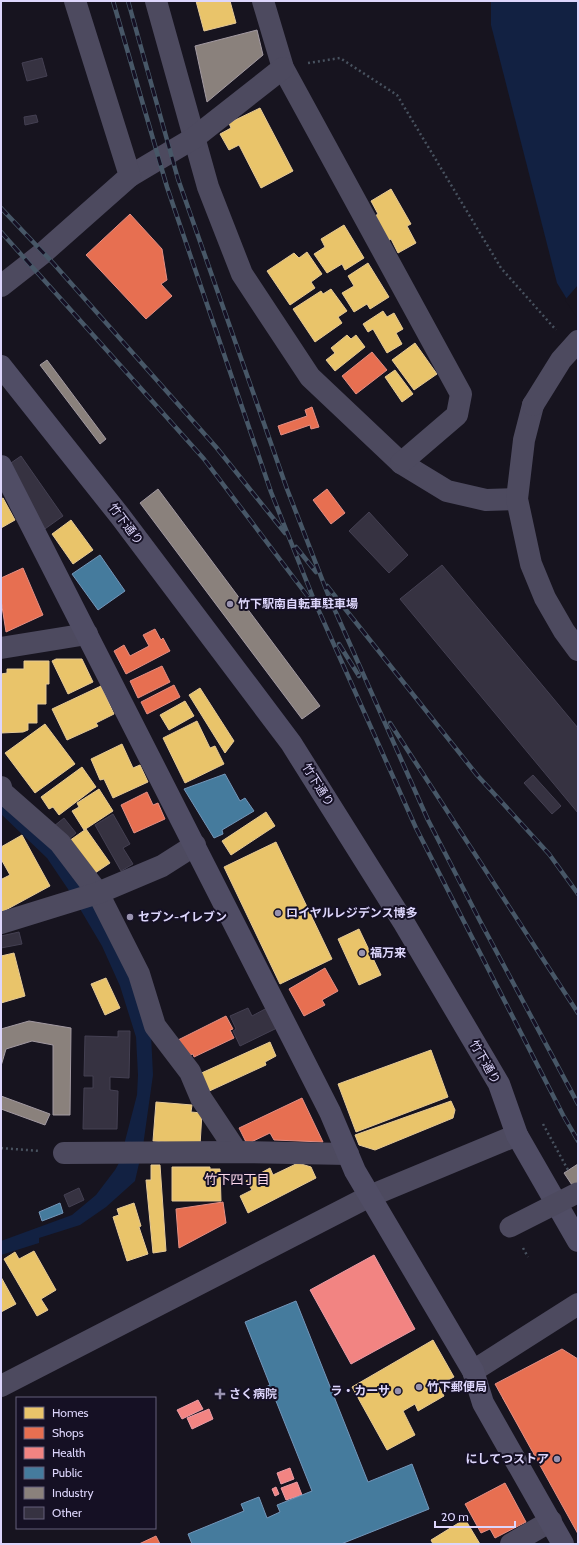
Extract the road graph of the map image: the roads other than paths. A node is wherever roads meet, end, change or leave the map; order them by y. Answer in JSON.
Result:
{"nodes":[{"id":1,"x":75,"y":1,"type":"edge"},
{"id":2,"x":156,"y":1,"type":"edge"},
{"id":3,"x":263,"y":1,"type":"edge"},
{"id":4,"x":282,"y":68,"type":"junction"},
{"id":5,"x":194,"y":138,"type":"junction"},
{"id":6,"x":130,"y":176,"type":"junction"},
{"id":7,"x":1,"y":286,"type":"edge"},
{"id":8,"x":569,"y":338,"type":"edge"},
{"id":9,"x":1,"y":366,"type":"edge"},
{"id":10,"x":401,"y":463,"type":"junction"},
{"id":11,"x":1,"y":466,"type":"edge"},
{"id":12,"x":517,"y":499,"type":"junction"},
{"id":13,"x":86,"y":634,"type":"junction"},
{"id":14,"x":1,"y":648,"type":"edge"},
{"id":15,"x":578,"y":650,"type":"edge"},
{"id":16,"x":1,"y":787,"type":"edge"},
{"id":17,"x":195,"y":845,"type":"junction"},
{"id":18,"x":98,"y":893,"type":"junction"},
{"id":19,"x":1,"y":923,"type":"edge"},
{"id":20,"x":517,"y":1135,"type":"junction"},
{"id":21,"x":237,"y":1152,"type":"junction"},
{"id":22,"x":64,"y":1153,"type":"road end"},
{"id":23,"x":348,"y":1154,"type":"junction"},
{"id":24,"x":577,"y":1193,"type":"edge"},
{"id":25,"x":370,"y":1196,"type":"junction"},
{"id":26,"x":510,"y":1227,"type":"dead end"},
{"id":27,"x":578,"y":1241,"type":"edge"},
{"id":28,"x":578,"y":1304,"type":"edge"},
{"id":29,"x":473,"y":1371,"type":"junction"},
{"id":30,"x":1,"y":1386,"type":"edge"},
{"id":31,"x":551,"y":1521,"type":"junction"},
{"id":32,"x":511,"y":1544,"type":"edge"},
{"id":33,"x":563,"y":1544,"type":"edge"}],
"edges":[{"from":1,"to":6,"type":"street"},
{"from":2,"to":5,"type":"street"},
{"from":3,"to":4,"type":"street"},
{"from":4,"to":5,"type":"street"},
{"from":4,"to":10,"type":"street"},
{"from":5,"to":6,"type":"street"},
{"from":5,"to":10,"type":"street"},
{"from":6,"to":7,"type":"street"},
{"from":8,"to":12,"type":"street","bridge":true},
{"from":9,"to":20,"type":"main road","name":"竹下通り"},
{"from":10,"to":12,"type":"street"},
{"from":11,"to":13,"type":"main road"},
{"from":12,"to":15,"type":"street"},
{"from":13,"to":14,"type":"street"},
{"from":13,"to":17,"type":"main road"},
{"from":16,"to":18,"type":"street"},
{"from":17,"to":18,"type":"street"},
{"from":17,"to":23,"type":"main road"},
{"from":18,"to":19,"type":"street"},
{"from":18,"to":21,"type":"street"},
{"from":20,"to":25,"type":"street"},
{"from":20,"to":27,"type":"main road","name":"竹下通り"},
{"from":21,"to":22,"type":"street"},
{"from":21,"to":23,"type":"street"},
{"from":23,"to":25,"type":"main road"},
{"from":24,"to":26,"type":"street","bridge":true},
{"from":25,"to":29,"type":"main road"},
{"from":25,"to":30,"type":"street"},
{"from":28,"to":29,"type":"street"},
{"from":29,"to":31,"type":"main road"},
{"from":31,"to":32,"type":"street"},
{"from":31,"to":33,"type":"main road"}]}
